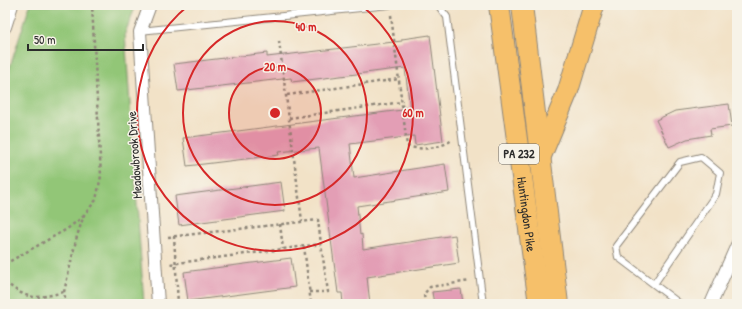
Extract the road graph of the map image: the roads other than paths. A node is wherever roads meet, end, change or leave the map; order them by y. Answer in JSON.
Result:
{"nodes":[{"id":1,"x":12,"y":5,"type":"edge"},
{"id":2,"x":150,"y":5,"type":"edge"},
{"id":3,"x":389,"y":5,"type":"edge"},
{"id":4,"x":438,"y":5,"type":"edge"},
{"id":5,"x":499,"y":5,"type":"edge"},
{"id":6,"x":522,"y":5,"type":"edge"},
{"id":7,"x":594,"y":5,"type":"edge"},
{"id":8,"x":5,"y":28,"type":"edge"},
{"id":9,"x":140,"y":32,"type":"junction"},
{"id":10,"x":540,"y":158,"type":"junction"},
{"id":11,"x":737,"y":245,"type":"edge"},
{"id":12,"x":654,"y":284,"type":"junction"},
{"id":13,"x":158,"y":304,"type":"edge"},
{"id":14,"x":483,"y":304,"type":"edge"},
{"id":15,"x":540,"y":304,"type":"edge"},
{"id":16,"x":558,"y":304,"type":"edge"},
{"id":17,"x":680,"y":304,"type":"edge"},
{"id":18,"x":711,"y":304,"type":"edge"}],
"edges":[{"from":1,"to":8,"type":"street"},
{"from":2,"to":9,"type":"street","name":"Meadowbrook Drive"},
{"from":3,"to":9,"type":"lane"},
{"from":4,"to":14,"type":"lane"},
{"from":5,"to":15,"type":"main road","name":"Huntingdon Pike","number":"PA 232"},
{"from":6,"to":10,"type":"main road","name":"Huntingdon Pike","number":"PA 232"},
{"from":7,"to":10,"type":"main road"},
{"from":9,"to":13,"type":"street","name":"Meadowbrook Drive"},
{"from":10,"to":16,"type":"main road","name":"Huntingdon Pike","number":"PA 232"},
{"from":11,"to":18,"type":"street"},
{"from":12,"to":12,"type":"lane"},
{"from":12,"to":17,"type":"lane"}]}
